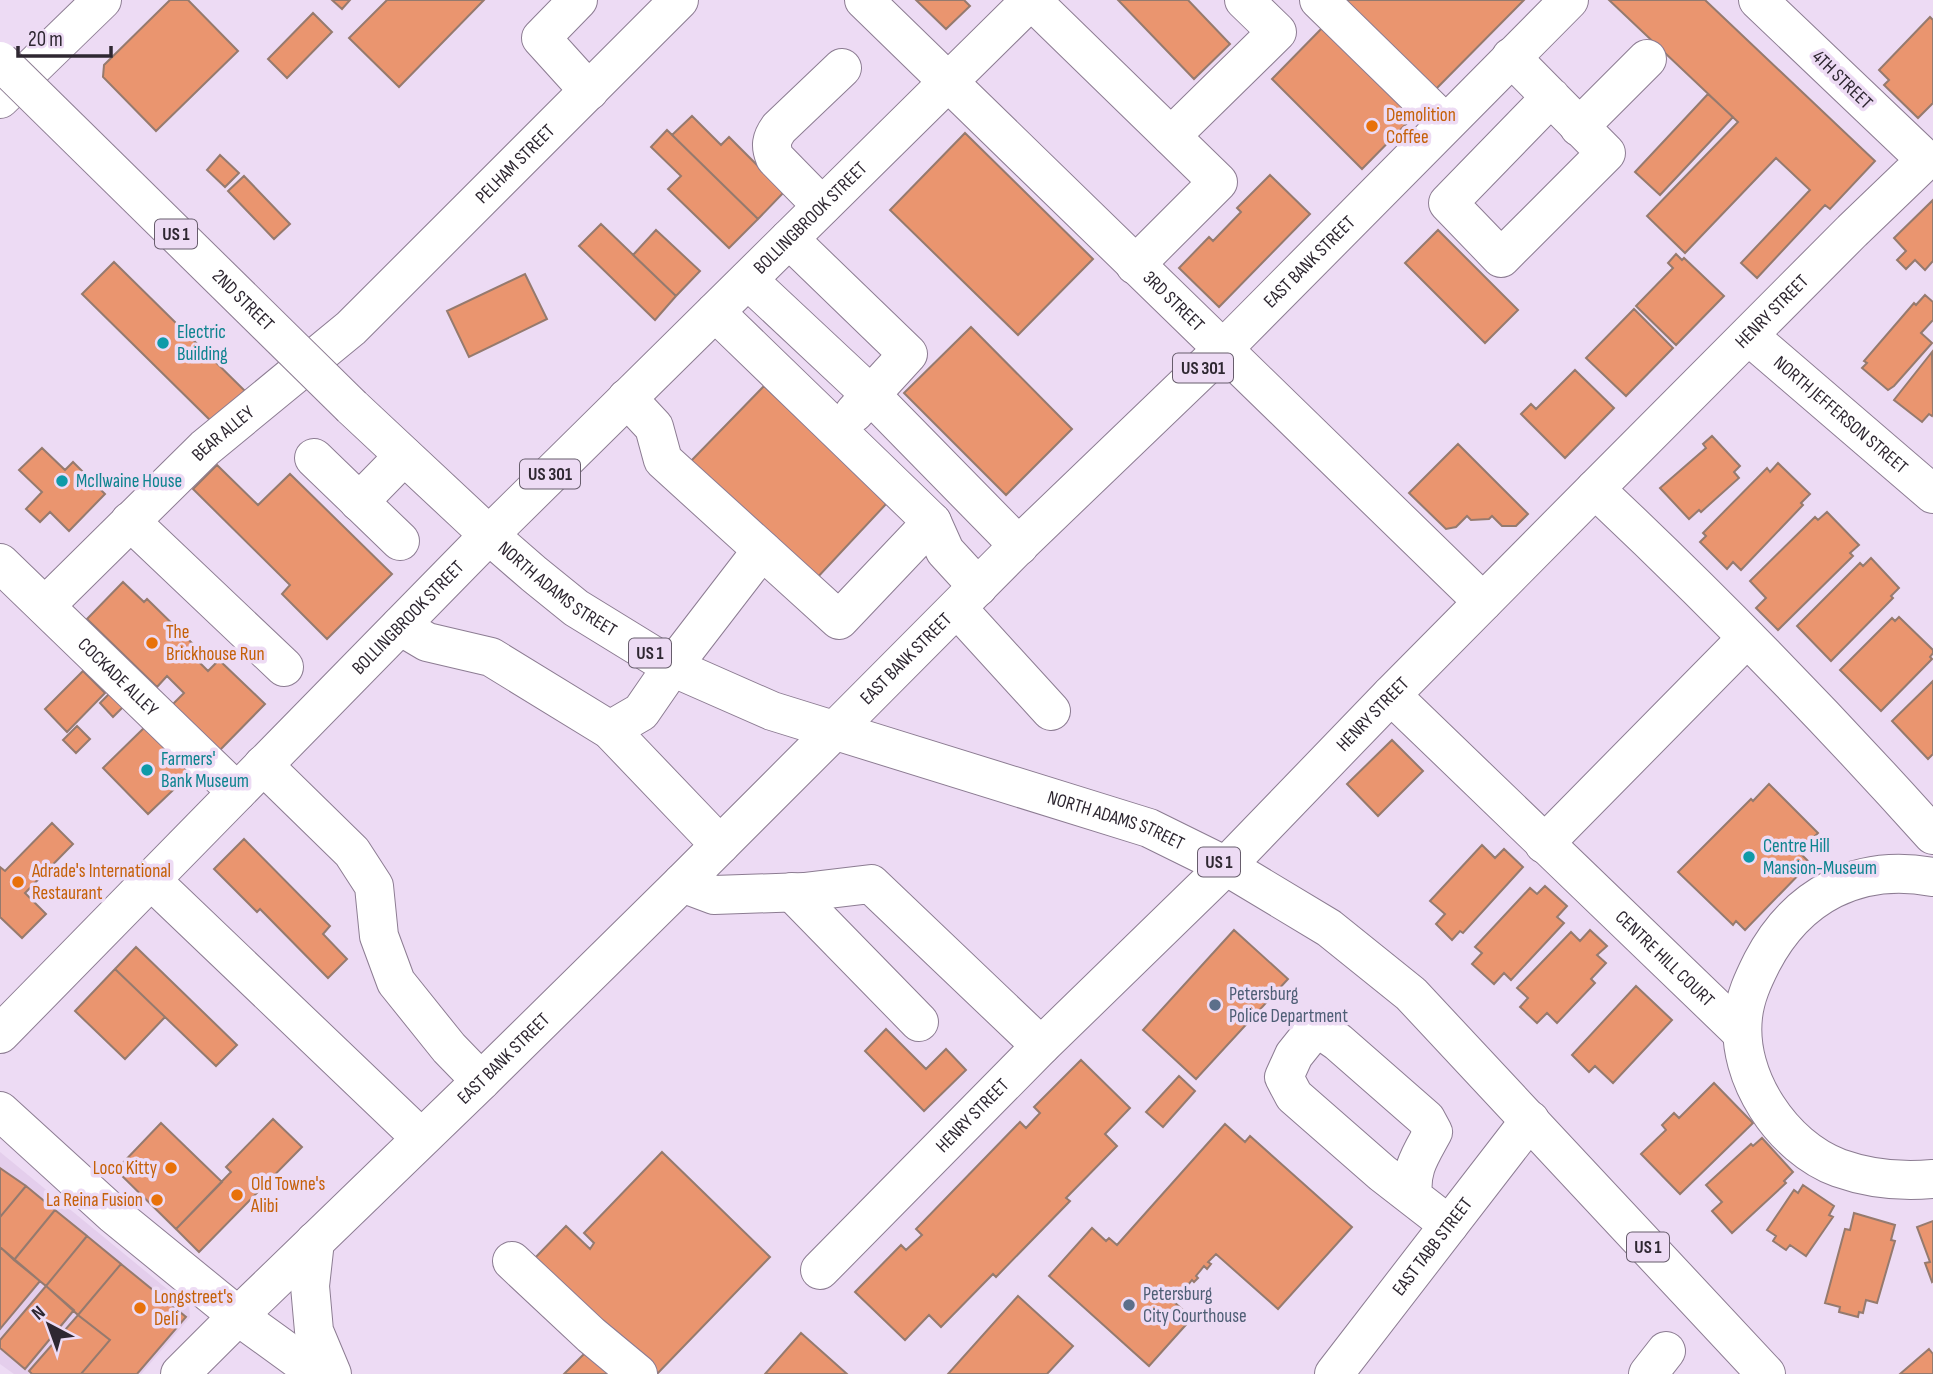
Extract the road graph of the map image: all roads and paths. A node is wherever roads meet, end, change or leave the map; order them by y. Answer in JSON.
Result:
{"nodes":[{"id":1,"x":578,"y":0,"type":"edge"},
{"id":2,"x":680,"y":0,"type":"edge"},
{"id":3,"x":864,"y":0,"type":"edge"},
{"id":4,"x":1031,"y":0,"type":"edge"},
{"id":5,"x":1244,"y":0,"type":"edge"},
{"id":6,"x":1319,"y":0,"type":"edge"},
{"id":7,"x":1569,"y":0,"type":"edge"},
{"id":8,"x":1758,"y":0,"type":"edge"},
{"id":9,"x":85,"y":7,"type":"edge"},
{"id":10,"x":1511,"y":57,"type":"junction"},
{"id":11,"x":1647,"y":59,"type":"dead end"},
{"id":12,"x":0,"y":61,"type":"edge"},
{"id":13,"x":842,"y":68,"type":"dead end"},
{"id":14,"x":948,"y":83,"type":"junction"},
{"id":15,"x":589,"y":91,"type":"junction"},
{"id":16,"x":1551,"y":97,"type":"junction"},
{"id":17,"x":0,"y":99,"type":"edge"},
{"id":18,"x":1446,"y":123,"type":"junction"},
{"id":19,"x":1580,"y":127,"type":"junction"},
{"id":20,"x":1171,"y":136,"type":"junction"},
{"id":21,"x":1926,"y":160,"type":"joint"},
{"id":22,"x":822,"y":206,"type":"junction"},
{"id":23,"x":789,"y":239,"type":"junction"},
{"id":24,"x":1135,"y":265,"type":"junction"},
{"id":25,"x":748,"y":280,"type":"junction"},
{"id":26,"x":715,"y":312,"type":"junction"},
{"id":27,"x":351,"y":328,"type":"joint"},
{"id":28,"x":1749,"y":336,"type":"junction"},
{"id":29,"x":1222,"y":349,"type":"junction"},
{"id":30,"x":872,"y":395,"type":"junction"},
{"id":31,"x":627,"y":398,"type":"junction"},
{"id":32,"x":838,"y":430,"type":"junction"},
{"id":33,"x":404,"y":456,"type":"junction"},
{"id":34,"x":314,"y":458,"type":"dead end"},
{"id":35,"x":1595,"y":489,"type":"junction"},
{"id":36,"x":1933,"y":494,"type":"edge"},
{"id":37,"x":359,"y":502,"type":"junction"},
{"id":38,"x":131,"y":522,"type":"junction"},
{"id":39,"x":932,"y":522,"type":"junction"},
{"id":40,"x":489,"y":536,"type":"junction"},
{"id":41,"x":400,"y":541,"type":"dead end"},
{"id":42,"x":1019,"y":546,"type":"junction"},
{"id":43,"x":762,"y":550,"type":"junction"},
{"id":44,"x":0,"y":563,"type":"edge"},
{"id":45,"x":967,"y":597,"type":"junction"},
{"id":46,"x":1483,"y":602,"type":"junction"},
{"id":47,"x":45,"y":606,"type":"junction"},
{"id":48,"x":400,"y":626,"type":"junction"},
{"id":49,"x":1746,"y":638,"type":"junction"},
{"id":50,"x":284,"y":667,"type":"dead end"},
{"id":51,"x":672,"y":667,"type":"junction"},
{"id":52,"x":1391,"y":695,"type":"junction"},
{"id":53,"x":1051,"y":710,"type":"dead end"},
{"id":54,"x":610,"y":730,"type":"junction"},
{"id":55,"x":834,"y":731,"type":"junction"},
{"id":56,"x":250,"y":779,"type":"junction"},
{"id":57,"x":1933,"y":835,"type":"edge"},
{"id":58,"x":1544,"y":844,"type":"junction"},
{"id":59,"x":720,"y":845,"type":"junction"},
{"id":60,"x":1226,"y":866,"type":"junction"},
{"id":61,"x":1933,"y":877,"type":"edge"},
{"id":62,"x":151,"y":880,"type":"junction"},
{"id":63,"x":682,"y":883,"type":"junction"},
{"id":64,"x":792,"y":892,"type":"junction"},
{"id":65,"x":5,"y":1017,"type":"edge"},
{"id":66,"x":919,"y":1022,"type":"dead end"},
{"id":67,"x":1742,"y":1033,"type":"junction"},
{"id":68,"x":1041,"y":1046,"type":"junction"},
{"id":69,"x":481,"y":1081,"type":"junction"},
{"id":70,"x":0,"y":1111,"type":"edge"},
{"id":71,"x":1530,"y":1120,"type":"junction"},
{"id":72,"x":421,"y":1138,"type":"junction"},
{"id":73,"x":1933,"y":1179,"type":"edge"},
{"id":74,"x":1413,"y":1197,"type":"dead end"},
{"id":75,"x":1449,"y":1225,"type":"junction"},
{"id":76,"x":315,"y":1241,"type":"junction"},
{"id":77,"x":512,"y":1261,"type":"dead end"},
{"id":78,"x":820,"y":1270,"type":"dead end"},
{"id":79,"x":238,"y":1316,"type":"junction"},
{"id":80,"x":180,"y":1374,"type":"edge"},
{"id":81,"x":318,"y":1374,"type":"edge"},
{"id":82,"x":332,"y":1374,"type":"edge"},
{"id":83,"x":638,"y":1374,"type":"edge"},
{"id":84,"x":1334,"y":1374,"type":"edge"},
{"id":85,"x":1766,"y":1374,"type":"edge"}],
"edges":[{"from":1,"to":15,"type":"street"},
{"from":2,"to":15,"type":"street","name":"PELHAM STREET"},
{"from":3,"to":14,"type":"street","name":"3RD STREET"},
{"from":4,"to":14,"type":"street","name":"BOLLINGBROOK STREET","number":"US 301"},
{"from":4,"to":20,"type":"street"},
{"from":5,"to":20,"type":"street"},
{"from":6,"to":18,"type":"street"},
{"from":7,"to":10,"type":"street","name":"EAST BANK STREET","number":"US 301"},
{"from":8,"to":21,"type":"street","name":"4TH STREET"},
{"from":9,"to":17,"type":"street"},
{"from":10,"to":16,"type":"street"},
{"from":10,"to":18,"type":"street","name":"EAST BANK STREET","number":"US 301"},
{"from":11,"to":19,"type":"street"},
{"from":12,"to":33,"type":"street","name":"2ND STREET","number":"US 1","bridge":true},
{"from":13,"to":22,"type":"street"},
{"from":14,"to":22,"type":"street","name":"BOLLINGBROOK STREET","number":"US 301"},
{"from":14,"to":24,"type":"street","name":"3RD STREET"},
{"from":15,"to":27,"type":"street","name":"PELHAM STREET"},
{"from":16,"to":19,"type":"street"},
{"from":16,"to":19,"type":"street"},
{"from":18,"to":29,"type":"street","name":"EAST BANK STREET","number":"US 301"},
{"from":20,"to":24,"type":"street"},
{"from":21,"to":28,"type":"street","name":"HENRY STREET"},
{"from":22,"to":23,"type":"street","name":"BOLLINGBROOK STREET","number":"US 301"},
{"from":23,"to":25,"type":"street","name":"BOLLINGBROOK STREET","number":"US 301"},
{"from":23,"to":30,"type":"street"},
{"from":24,"to":29,"type":"street","name":"3RD STREET"},
{"from":25,"to":26,"type":"street","name":"BOLLINGBROOK STREET","number":"US 301"},
{"from":25,"to":30,"type":"street"},
{"from":26,"to":31,"type":"street","name":"BOLLINGBROOK STREET","number":"US 301"},
{"from":26,"to":32,"type":"street"},
{"from":27,"to":38,"type":"street","name":"BEAR ALLEY"},
{"from":28,"to":35,"type":"street","name":"HENRY STREET"},
{"from":28,"to":36,"type":"street","name":"NORTH JEFFERSON STREET"},
{"from":29,"to":42,"type":"street","name":"EAST BANK STREET","number":"US 301"},
{"from":29,"to":46,"type":"street","name":"3RD STREET"},
{"from":30,"to":32,"type":"street"},
{"from":30,"to":42,"type":"street"},
{"from":31,"to":40,"type":"street","name":"BOLLINGBROOK STREET","number":"US 301"},
{"from":31,"to":43,"type":"street"},
{"from":32,"to":39,"type":"street"},
{"from":33,"to":37,"type":"street"},
{"from":33,"to":40,"type":"street","name":"2ND STREET","number":"US 1"},
{"from":34,"to":37,"type":"street"},
{"from":35,"to":46,"type":"street","name":"HENRY STREET"},
{"from":35,"to":49,"type":"street"},
{"from":37,"to":41,"type":"street"},
{"from":38,"to":47,"type":"street","name":"BEAR ALLEY"},
{"from":38,"to":50,"type":"street"},
{"from":39,"to":43,"type":"street"},
{"from":39,"to":45,"type":"street"},
{"from":40,"to":48,"type":"street","name":"BOLLINGBROOK STREET"},
{"from":40,"to":51,"type":"street","name":"NORTH ADAMS STREET","number":"US 1"},
{"from":42,"to":45,"type":"street","name":"EAST BANK STREET","number":"US 301"},
{"from":43,"to":51,"type":"street"},
{"from":44,"to":47,"type":"street","name":"COCKADE ALLEY"},
{"from":45,"to":53,"type":"street"},
{"from":45,"to":55,"type":"street","name":"EAST BANK STREET","number":"US 301"},
{"from":46,"to":52,"type":"street","name":"HENRY STREET"},
{"from":47,"to":56,"type":"street","name":"COCKADE ALLEY"},
{"from":48,"to":54,"type":"street"},
{"from":48,"to":56,"type":"street","name":"BOLLINGBROOK STREET"},
{"from":49,"to":57,"type":"street"},
{"from":49,"to":58,"type":"street"},
{"from":51,"to":54,"type":"street"},
{"from":51,"to":55,"type":"street","name":"NORTH ADAMS STREET","number":"US 1"},
{"from":52,"to":58,"type":"street","name":"CENTRE HILL COURT"},
{"from":52,"to":60,"type":"street","name":"HENRY STREET"},
{"from":54,"to":59,"type":"street"},
{"from":55,"to":59,"type":"street","name":"EAST BANK STREET"},
{"from":55,"to":60,"type":"street","name":"NORTH ADAMS STREET","number":"US 1"},
{"from":56,"to":62,"type":"street","name":"BOLLINGBROOK STREET"},
{"from":56,"to":69,"type":"street","name":"COCKADE ALLEY"},
{"from":58,"to":67,"type":"street","name":"CENTRE HILL COURT"},
{"from":59,"to":63,"type":"street","name":"EAST BANK STREET"},
{"from":60,"to":68,"type":"street","name":"HENRY STREET"},
{"from":60,"to":71,"type":"street","name":"NORTH ADAMS STREET","number":"US 1"},
{"from":61,"to":67,"type":"street"},
{"from":62,"to":65,"type":"street","name":"BOLLINGBROOK STREET"},
{"from":62,"to":72,"type":"street"},
{"from":63,"to":64,"type":"street"},
{"from":63,"to":69,"type":"street","name":"EAST BANK STREET"},
{"from":64,"to":66,"type":"street"},
{"from":64,"to":68,"type":"street"},
{"from":67,"to":73,"type":"street"},
{"from":68,"to":78,"type":"street","name":"HENRY STREET"},
{"from":69,"to":72,"type":"street","name":"EAST BANK STREET"},
{"from":70,"to":79,"type":"street"},
{"from":71,"to":75,"type":"street","name":"EAST TABB STREET"},
{"from":71,"to":85,"type":"street","name":"NORTH ADAMS STREET","number":"US 1"},
{"from":72,"to":76,"type":"street","name":"EAST BANK STREET"},
{"from":74,"to":75,"type":"street"},
{"from":75,"to":84,"type":"street","name":"EAST TABB STREET"},
{"from":76,"to":79,"type":"street","name":"EAST BANK STREET"},
{"from":76,"to":82,"type":"street"},
{"from":77,"to":83,"type":"street"},
{"from":79,"to":80,"type":"street","name":"EAST BANK STREET"},
{"from":79,"to":81,"type":"street"}]}
